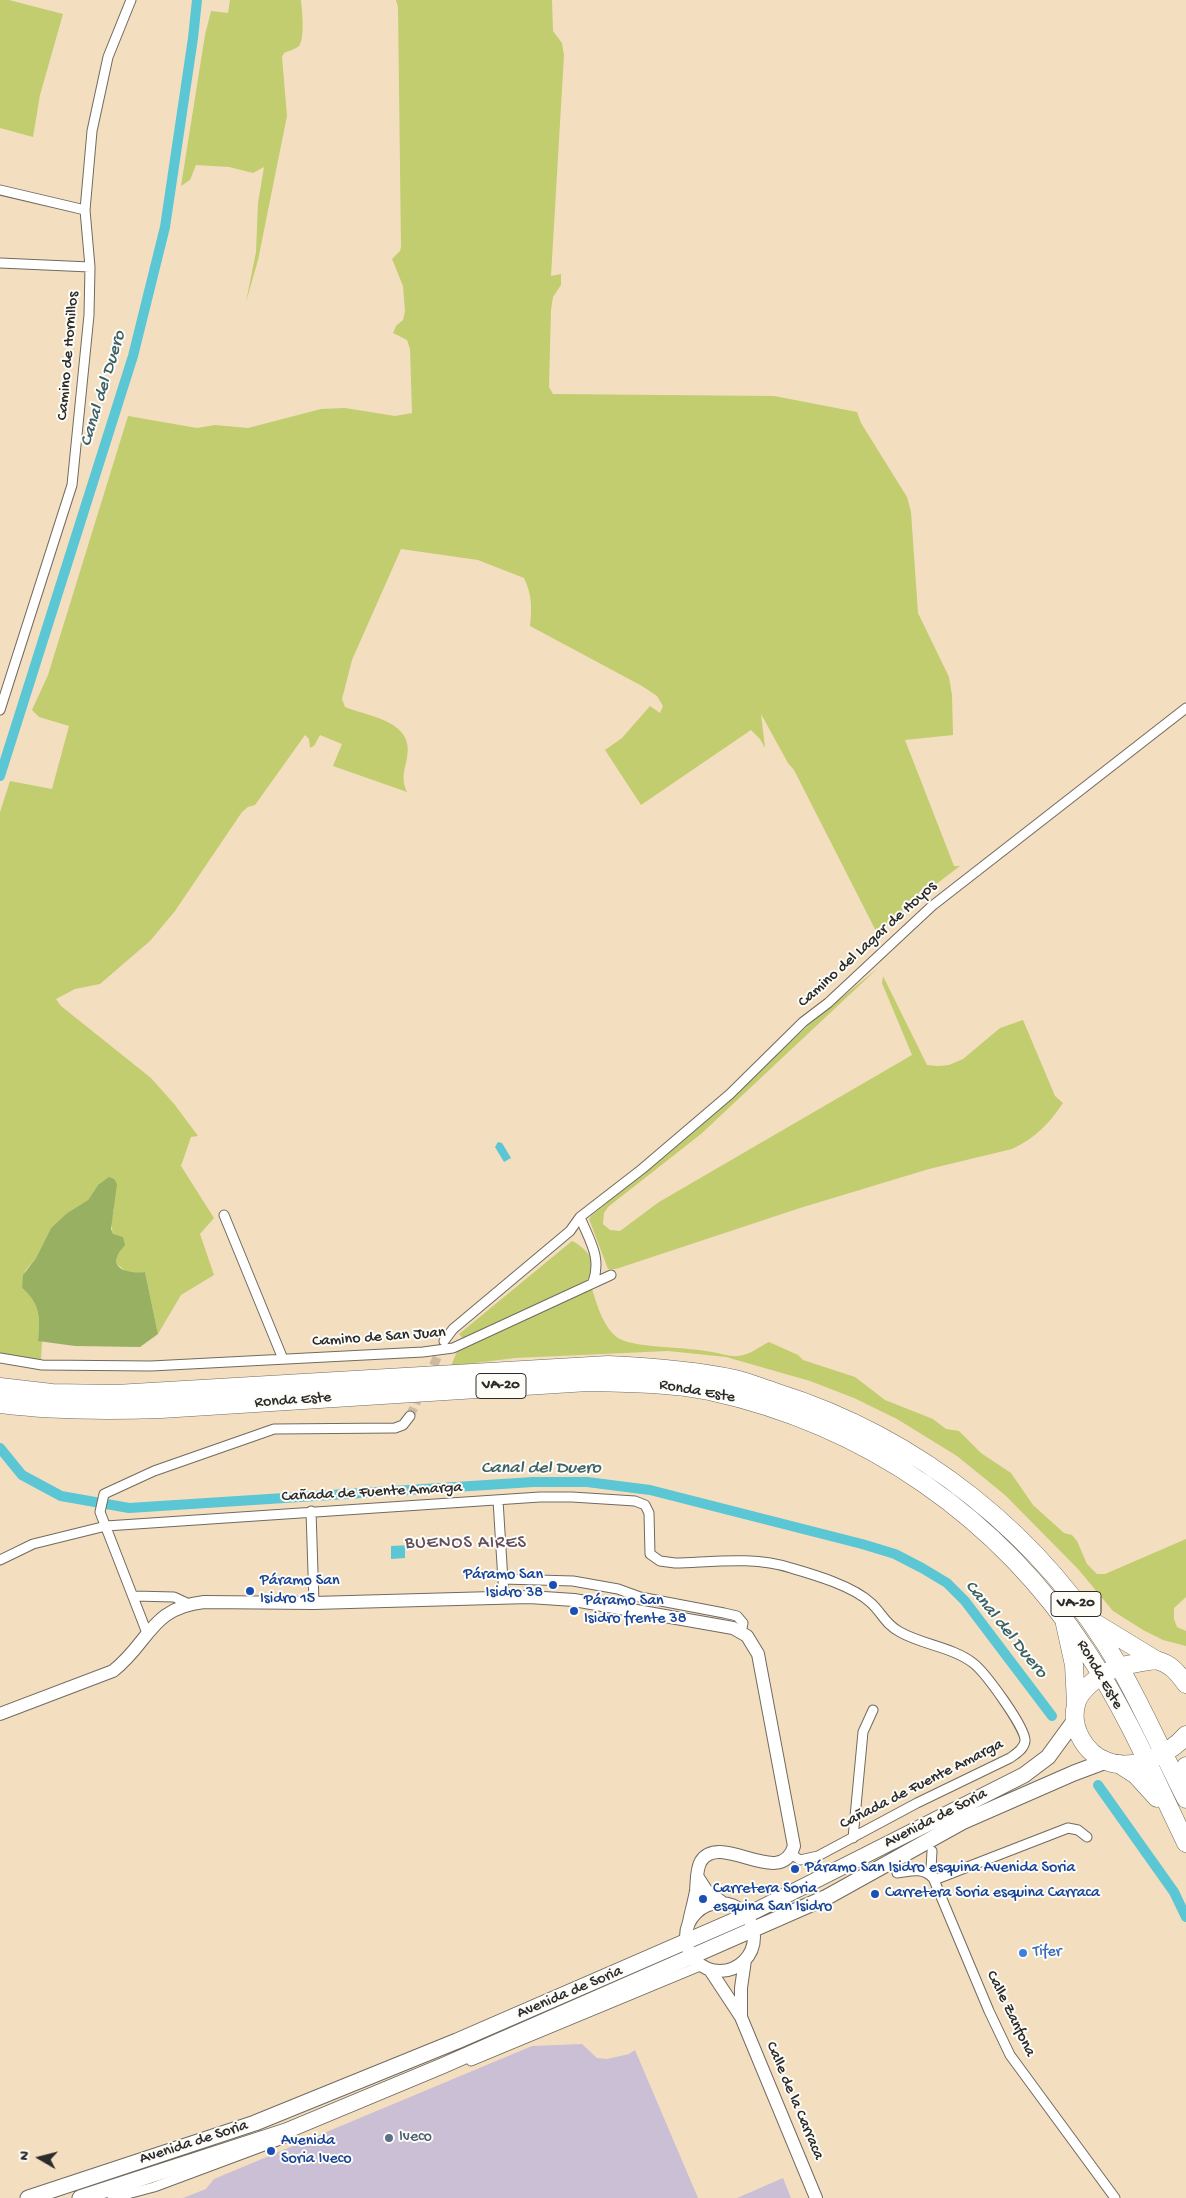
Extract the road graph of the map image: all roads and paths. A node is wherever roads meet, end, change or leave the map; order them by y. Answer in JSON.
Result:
{"nodes":[{"id":1,"x":131,"y":0,"type":"edge"},
{"id":2,"x":0,"y":190,"type":"edge"},
{"id":3,"x":85,"y":210,"type":"junction"},
{"id":4,"x":0,"y":263,"type":"edge"},
{"id":5,"x":90,"y":267,"type":"junction"},
{"id":6,"x":1186,"y":708,"type":"edge"},
{"id":7,"x":0,"y":710,"type":"edge"},
{"id":8,"x":224,"y":1215,"type":"dead end"},
{"id":9,"x":580,"y":1217,"type":"junction"},
{"id":10,"x":611,"y":1275,"type":"dead end"},
{"id":11,"x":593,"y":1282,"type":"junction"},
{"id":12,"x":444,"y":1341,"type":"tunnel mouth"},
{"id":13,"x":0,"y":1358,"type":"edge"},
{"id":14,"x":283,"y":1359,"type":"junction"},
{"id":15,"x":0,"y":1387,"type":"edge"},
{"id":16,"x":0,"y":1404,"type":"edge"},
{"id":17,"x":410,"y":1416,"type":"tunnel mouth"},
{"id":18,"x":498,"y":1500,"type":"junction"},
{"id":19,"x":311,"y":1512,"type":"junction"},
{"id":20,"x":106,"y":1526,"type":"junction"},
{"id":21,"x":0,"y":1560,"type":"edge"},
{"id":22,"x":503,"y":1579,"type":"junction"},
{"id":23,"x":134,"y":1596,"type":"junction"},
{"id":24,"x":504,"y":1597,"type":"junction"},
{"id":25,"x":314,"y":1603,"type":"junction"},
{"id":26,"x":189,"y":1604,"type":"junction"},
{"id":27,"x":1086,"y":1617,"type":"junction"},
{"id":28,"x":1065,"y":1619,"type":"junction"},
{"id":29,"x":147,"y":1633,"type":"junction"},
{"id":30,"x":741,"y":1633,"type":"junction"},
{"id":31,"x":1156,"y":1660,"type":"junction"},
{"id":32,"x":1120,"y":1668,"type":"junction"},
{"id":33,"x":1181,"y":1670,"type":"edge"},
{"id":34,"x":1102,"y":1675,"type":"junction"},
{"id":35,"x":1186,"y":1684,"type":"edge"},
{"id":36,"x":873,"y":1710,"type":"dead end"},
{"id":37,"x":1075,"y":1711,"type":"junction"},
{"id":38,"x":0,"y":1714,"type":"edge"},
{"id":39,"x":1186,"y":1736,"type":"edge"},
{"id":40,"x":1162,"y":1754,"type":"junction"},
{"id":41,"x":1146,"y":1760,"type":"junction"},
{"id":42,"x":1112,"y":1762,"type":"junction"},
{"id":43,"x":1186,"y":1766,"type":"edge"},
{"id":44,"x":1186,"y":1773,"type":"edge"},
{"id":45,"x":1186,"y":1799,"type":"edge"},
{"id":46,"x":1172,"y":1814,"type":"junction"},
{"id":47,"x":1087,"y":1837,"type":"dead end"},
{"id":48,"x":853,"y":1838,"type":"junction"},
{"id":49,"x":1186,"y":1843,"type":"edge"},
{"id":50,"x":932,"y":1851,"type":"dead end"},
{"id":51,"x":791,"y":1854,"type":"junction"},
{"id":52,"x":897,"y":1873,"type":"dead end"},
{"id":53,"x":697,"y":1876,"type":"junction"},
{"id":54,"x":934,"y":1880,"type":"junction"},
{"id":55,"x":723,"y":1902,"type":"junction"},
{"id":56,"x":747,"y":1915,"type":"junction"},
{"id":57,"x":689,"y":1922,"type":"junction"},
{"id":58,"x":754,"y":1930,"type":"junction"},
{"id":59,"x":686,"y":1943,"type":"junction"},
{"id":60,"x":745,"y":1960,"type":"junction"},
{"id":61,"x":701,"y":1965,"type":"junction"},
{"id":62,"x":741,"y":2017,"type":"junction"},
{"id":63,"x":28,"y":2198,"type":"edge"},
{"id":64,"x":80,"y":2198,"type":"edge"},
{"id":65,"x":112,"y":2198,"type":"edge"},
{"id":66,"x":816,"y":2198,"type":"edge"},
{"id":67,"x":1115,"y":2198,"type":"edge"}],
"edges":[{"from":1,"to":3,"type":"street","name":"Camino de Hornillos"},
{"from":2,"to":3,"type":"street"},
{"from":3,"to":5,"type":"street","name":"Camino de Hornillos"},
{"from":4,"to":5,"type":"street"},
{"from":5,"to":7,"type":"street","name":"Camino de Hornillos"},
{"from":6,"to":9,"type":"street","name":"Camino del Lagar de Hoyos"},
{"from":8,"to":14,"type":"street"},
{"from":9,"to":11,"type":"street"},
{"from":9,"to":12,"type":"street","name":"Camino del Lagar de Hoyos"},
{"from":10,"to":11,"type":"street","name":"Camino de San Juan"},
{"from":11,"to":14,"type":"street","name":"Camino de San Juan"},
{"from":13,"to":14,"type":"street","name":"Camino de San Juan"},
{"from":15,"to":27,"type":"highway","name":"Ronda Este","number":"VA-20"},
{"from":16,"to":28,"type":"highway","name":"Ronda Este","number":"VA-20"},
{"from":17,"to":20,"type":"street"},
{"from":18,"to":19,"type":"street","name":"Cañada de Fuente Amarga"},
{"from":18,"to":22,"type":"street"},
{"from":18,"to":48,"type":"street","name":"Cañada de Fuente Amarga"},
{"from":19,"to":20,"type":"street","name":"Cañada de Fuente Amarga"},
{"from":19,"to":25,"type":"street"},
{"from":20,"to":21,"type":"street","name":"Cañada de Fuente Amarga"},
{"from":20,"to":23,"type":"street"},
{"from":22,"to":24,"type":"street"},
{"from":22,"to":30,"type":"street"},
{"from":23,"to":26,"type":"street"},
{"from":23,"to":29,"type":"street"},
{"from":24,"to":25,"type":"street"},
{"from":24,"to":30,"type":"street"},
{"from":25,"to":26,"type":"street"},
{"from":26,"to":29,"type":"street"},
{"from":27,"to":31,"type":"highway"},
{"from":27,"to":32,"type":"highway","name":"Ronda Este","number":"VA-20"},
{"from":28,"to":34,"type":"highway","name":"Ronda Este","number":"VA-20"},
{"from":28,"to":37,"type":"highway"},
{"from":29,"to":38,"type":"street"},
{"from":30,"to":51,"type":"street"},
{"from":31,"to":32,"type":"highway"},
{"from":31,"to":33,"type":"highway"},
{"from":32,"to":34,"type":"highway"},
{"from":32,"to":40,"type":"highway","name":"Ronda Este","number":"VA-20"},
{"from":33,"to":35,"type":"highway"},
{"from":34,"to":37,"type":"highway"},
{"from":34,"to":41,"type":"highway","name":"Ronda Este","number":"VA-20"},
{"from":36,"to":48,"type":"street"},
{"from":37,"to":42,"type":"highway"},
{"from":37,"to":56,"type":"main road","name":"Avenida de Soria"},
{"from":39,"to":40,"type":"highway"},
{"from":40,"to":41,"type":"highway"},
{"from":40,"to":45,"type":"highway","name":"Ronda Este","number":"VA-20"},
{"from":41,"to":42,"type":"highway"},
{"from":41,"to":46,"type":"highway","name":"Ronda Este","number":"VA-20"},
{"from":42,"to":46,"type":"highway"},
{"from":42,"to":58,"type":"main road","name":"Avenida de Soria"},
{"from":43,"to":44,"type":"highway"},
{"from":46,"to":49,"type":"highway","name":"Ronda Este","number":"VA-20"},
{"from":47,"to":54,"type":"street"},
{"from":48,"to":51,"type":"street","name":"Cañada de Fuente Amarga"},
{"from":50,"to":54,"type":"street","name":"Calle Zanfona"},
{"from":51,"to":53,"type":"street"},
{"from":52,"to":54,"type":"street"},
{"from":53,"to":55,"type":"street"},
{"from":53,"to":57,"type":"street"},
{"from":54,"to":67,"type":"street","name":"Calle Zanfona"},
{"from":55,"to":56,"type":"street"},
{"from":55,"to":57,"type":"street"},
{"from":56,"to":58,"type":"street"},
{"from":56,"to":59,"type":"main road","name":"Avenida de Soria"},
{"from":57,"to":59,"type":"street"},
{"from":58,"to":60,"type":"street","name":"Calle de la Carraca"},
{"from":58,"to":61,"type":"main road","name":"Avenida de Soria"},
{"from":59,"to":61,"type":"street","name":"Calle de la Carraca"},
{"from":59,"to":63,"type":"main road","name":"Avenida de Soria"},
{"from":60,"to":61,"type":"street"},
{"from":60,"to":62,"type":"street","name":"Calle de la Carraca"},
{"from":61,"to":62,"type":"street","name":"Calle de la Carraca"},
{"from":61,"to":64,"type":"main road","name":"Avenida de Soria"},
{"from":61,"to":65,"type":"street","name":"Avenida de Soria"},
{"from":62,"to":66,"type":"street","name":"Calle de la Carraca"}]}
